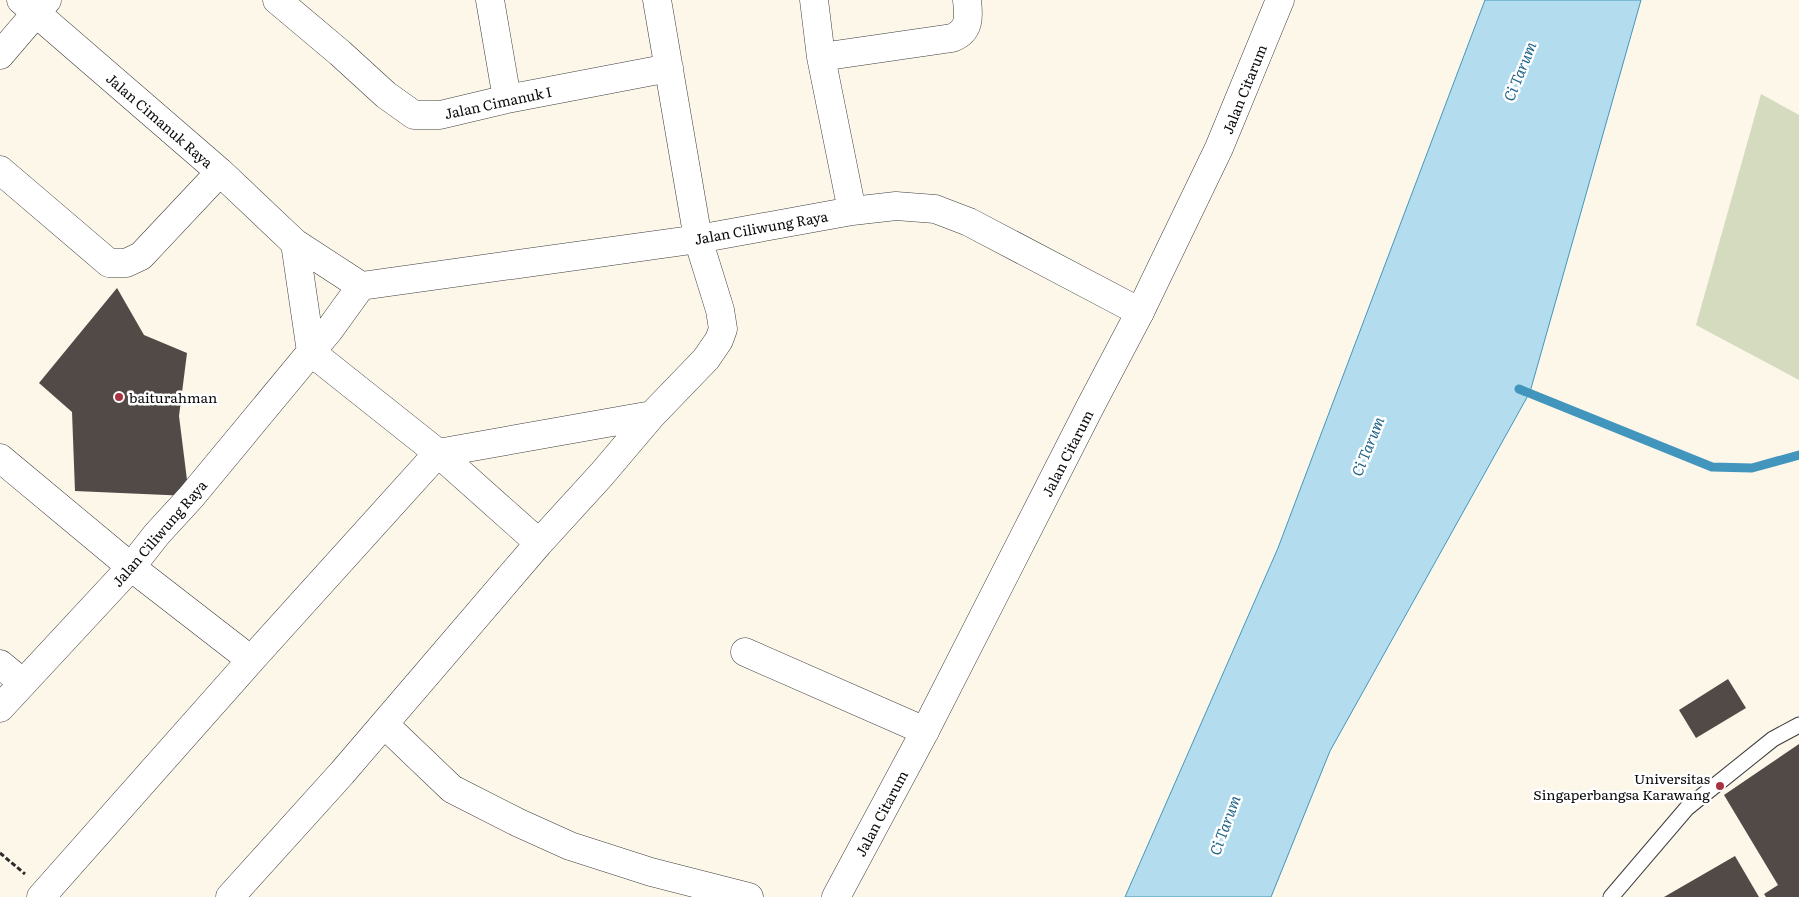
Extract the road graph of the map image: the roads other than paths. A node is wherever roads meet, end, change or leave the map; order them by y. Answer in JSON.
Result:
{"nodes":[{"id":1,"x":277,"y":0,"type":"edge"},
{"id":2,"x":490,"y":0,"type":"edge"},
{"id":3,"x":657,"y":0,"type":"edge"},
{"id":4,"x":814,"y":0,"type":"edge"},
{"id":5,"x":967,"y":0,"type":"edge"},
{"id":6,"x":1280,"y":0,"type":"edge"},
{"id":7,"x":34,"y":4,"type":"edge"},
{"id":8,"x":0,"y":55,"type":"edge"},
{"id":9,"x":821,"y":57,"type":"junction"},
{"id":10,"x":668,"y":68,"type":"junction"},
{"id":11,"x":506,"y":99,"type":"junction"},
{"id":12,"x":0,"y":170,"type":"edge"},
{"id":13,"x":220,"y":172,"type":"junction"},
{"id":14,"x":852,"y":211,"type":"junction"},
{"id":15,"x":698,"y":239,"type":"junction"},
{"id":16,"x":295,"y":242,"type":"junction"},
{"id":17,"x":361,"y":286,"type":"junction"},
{"id":18,"x":1140,"y":312,"type":"junction"},
{"id":19,"x":311,"y":352,"type":"junction"},
{"id":20,"x":652,"y":415,"type":"junction"},
{"id":21,"x":438,"y":453,"type":"junction"},
{"id":22,"x":0,"y":458,"type":"edge"},
{"id":23,"x":539,"y":543,"type":"junction"},
{"id":24,"x":131,"y":567,"type":"junction"},
{"id":25,"x":745,"y":652,"type":"dead end"},
{"id":26,"x":251,"y":660,"type":"junction"},
{"id":27,"x":0,"y":664,"type":"edge"},
{"id":28,"x":23,"y":683,"type":"junction"},
{"id":29,"x":0,"y":708,"type":"edge"},
{"id":30,"x":384,"y":724,"type":"junction"},
{"id":31,"x":1799,"y":725,"type":"edge"},
{"id":32,"x":925,"y":731,"type":"junction"},
{"id":33,"x":46,"y":895,"type":"edge"},
{"id":34,"x":230,"y":897,"type":"edge"},
{"id":35,"x":749,"y":897,"type":"edge"},
{"id":36,"x":836,"y":897,"type":"edge"},
{"id":37,"x":1611,"y":897,"type":"edge"}],
"edges":[{"from":1,"to":11,"type":"street","name":"Jalan Cimanuk I"},
{"from":2,"to":11,"type":"street"},
{"from":3,"to":10,"type":"street"},
{"from":4,"to":9,"type":"street"},
{"from":5,"to":9,"type":"street"},
{"from":6,"to":18,"type":"street","name":"Jalan Citarum"},
{"from":7,"to":8,"type":"street"},
{"from":7,"to":13,"type":"street","name":"Jalan Cimanuk Raya"},
{"from":9,"to":14,"type":"street"},
{"from":10,"to":11,"type":"street","name":"Jalan Cimanuk I"},
{"from":10,"to":15,"type":"street"},
{"from":12,"to":13,"type":"street"},
{"from":13,"to":16,"type":"street","name":"Jalan Cimanuk Raya"},
{"from":14,"to":15,"type":"street","name":"Jalan Ciliwung Raya"},
{"from":14,"to":18,"type":"street","name":"Jalan Ciliwung Raya"},
{"from":15,"to":17,"type":"street","name":"Jalan Ciliwung Raya"},
{"from":15,"to":20,"type":"street"},
{"from":16,"to":17,"type":"street"},
{"from":16,"to":19,"type":"street"},
{"from":17,"to":19,"type":"street","name":"Jalan Ciliwung Raya"},
{"from":18,"to":32,"type":"street","name":"Jalan Citarum"},
{"from":19,"to":21,"type":"street"},
{"from":19,"to":24,"type":"street","name":"Jalan Ciliwung Raya"},
{"from":20,"to":21,"type":"street"},
{"from":20,"to":23,"type":"street"},
{"from":21,"to":23,"type":"street"},
{"from":21,"to":26,"type":"street"},
{"from":22,"to":24,"type":"street"},
{"from":23,"to":30,"type":"street"},
{"from":24,"to":26,"type":"street"},
{"from":24,"to":28,"type":"street","name":"Jalan Ciliwung Raya"},
{"from":25,"to":32,"type":"street"},
{"from":26,"to":33,"type":"street"},
{"from":27,"to":28,"type":"street"},
{"from":28,"to":29,"type":"street","name":"Jalan Ciliwung Raya"},
{"from":30,"to":34,"type":"street"},
{"from":30,"to":35,"type":"street"},
{"from":31,"to":37,"type":"lane"},
{"from":32,"to":36,"type":"street","name":"Jalan Citarum"}]}
